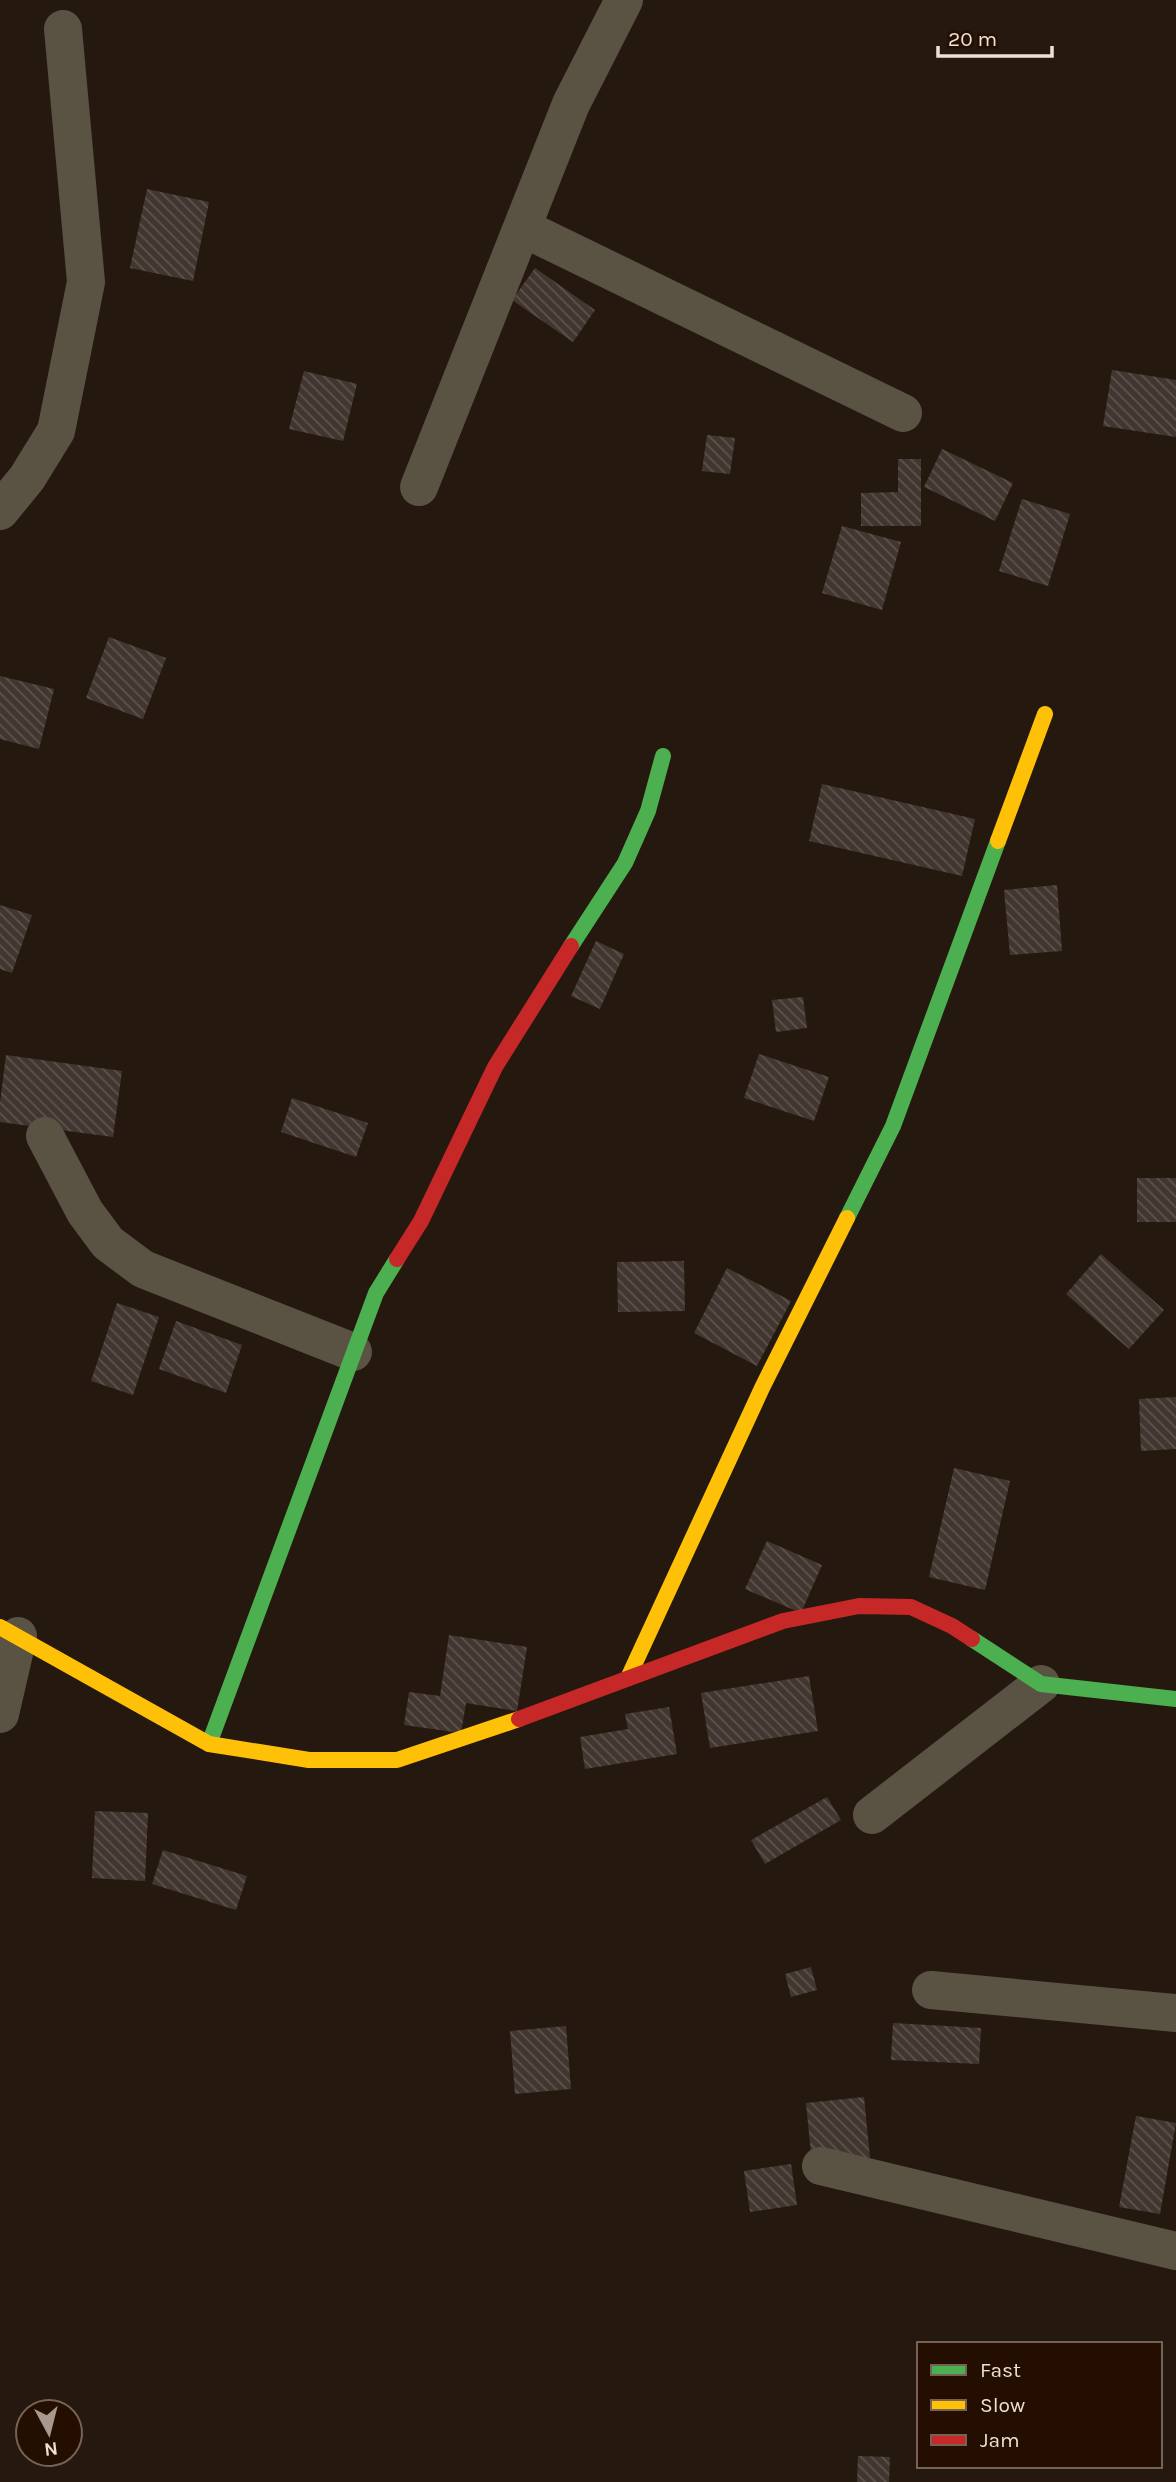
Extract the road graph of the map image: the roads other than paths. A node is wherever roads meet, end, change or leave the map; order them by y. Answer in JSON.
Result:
{"nodes":[{"id":1,"x":624,"y":0,"type":"edge"},
{"id":2,"x":63,"y":29,"type":"dead end"},
{"id":3,"x":523,"y":228,"type":"junction"},
{"id":4,"x":902,"y":413,"type":"dead end"},
{"id":5,"x":419,"y":487,"type":"dead end"},
{"id":6,"x":0,"y":511,"type":"edge"},
{"id":7,"x":1045,"y":714,"type":"dead end"},
{"id":8,"x":663,"y":756,"type":"dead end"},
{"id":9,"x":46,"y":1136,"type":"dead end"},
{"id":10,"x":353,"y":1352,"type":"junction"},
{"id":11,"x":9,"y":1632,"type":"edge"},
{"id":12,"x":628,"y":1678,"type":"junction"},
{"id":13,"x":1041,"y":1684,"type":"junction"},
{"id":14,"x":1176,"y":1699,"type":"edge"},
{"id":15,"x":0,"y":1714,"type":"edge"},
{"id":16,"x":209,"y":1744,"type":"junction"},
{"id":17,"x":872,"y":1815,"type":"dead end"},
{"id":18,"x":931,"y":1990,"type":"dead end"},
{"id":19,"x":1176,"y":2012,"type":"edge"},
{"id":20,"x":821,"y":2166,"type":"dead end"},
{"id":21,"x":1176,"y":2251,"type":"edge"}],
"edges":[{"from":1,"to":3,"type":"street"},
{"from":2,"to":6,"type":"street"},
{"from":3,"to":4,"type":"street"},
{"from":3,"to":5,"type":"street"},
{"from":7,"to":12,"type":"street"},
{"from":8,"to":10,"type":"street"},
{"from":9,"to":10,"type":"street"},
{"from":10,"to":16,"type":"street"},
{"from":11,"to":15,"type":"street"},
{"from":11,"to":16,"type":"street"},
{"from":12,"to":13,"type":"street"},
{"from":12,"to":16,"type":"street"},
{"from":13,"to":14,"type":"street"},
{"from":13,"to":17,"type":"street"},
{"from":18,"to":19,"type":"street"},
{"from":20,"to":21,"type":"street"}]}
